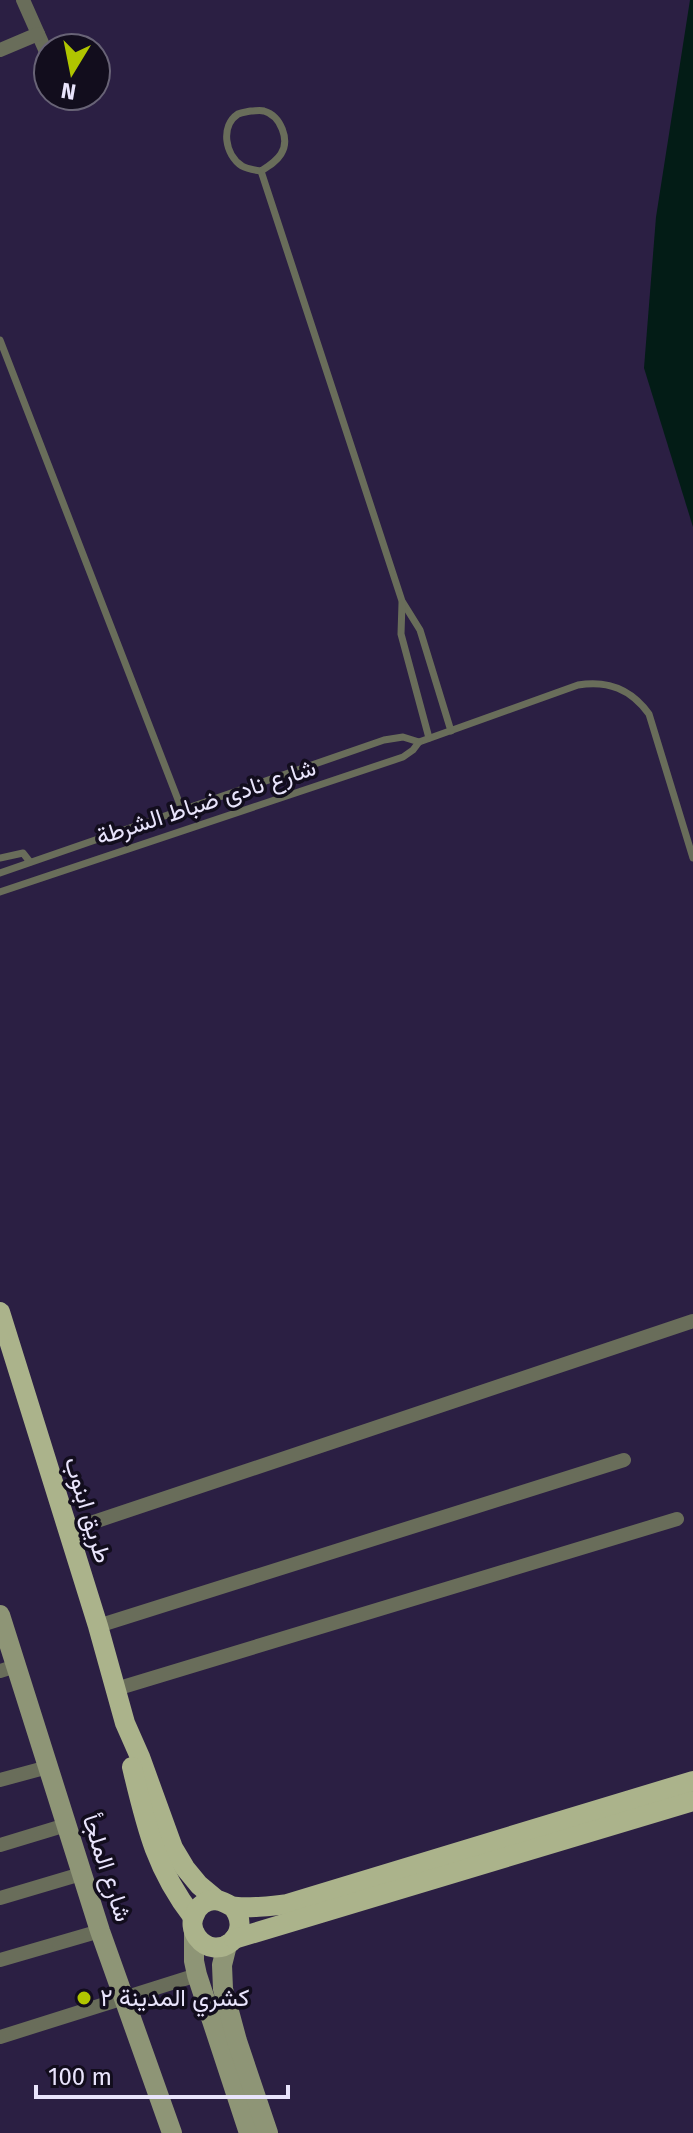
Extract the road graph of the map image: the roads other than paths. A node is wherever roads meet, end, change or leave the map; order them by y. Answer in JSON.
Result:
{"nodes":[{"id":1,"x":23,"y":0,"type":"edge"},
{"id":2,"x":37,"y":32,"type":"edge"},
{"id":3,"x":32,"y":37,"type":"edge"},
{"id":4,"x":0,"y":50,"type":"edge"},
{"id":5,"x":261,"y":171,"type":"junction"},
{"id":6,"x":0,"y":340,"type":"edge"},
{"id":7,"x":402,"y":601,"type":"junction"},
{"id":8,"x":451,"y":731,"type":"junction"},
{"id":9,"x":429,"y":738,"type":"junction"},
{"id":10,"x":419,"y":742,"type":"junction"},
{"id":11,"x":182,"y":810,"type":"junction"},
{"id":12,"x":0,"y":858,"type":"edge"},
{"id":13,"x":693,"y":858,"type":"edge"},
{"id":14,"x":30,"y":862,"type":"junction"},
{"id":15,"x":0,"y":873,"type":"edge"},
{"id":16,"x":0,"y":892,"type":"edge"},
{"id":17,"x":0,"y":1312,"type":"edge"},
{"id":18,"x":693,"y":1321,"type":"edge"},
{"id":19,"x":624,"y":1460,"type":"dead end"},
{"id":20,"x":677,"y":1519,"type":"dead end"},
{"id":21,"x":67,"y":1531,"type":"junction"},
{"id":22,"x":0,"y":1615,"type":"edge"},
{"id":23,"x":98,"y":1626,"type":"junction"},
{"id":24,"x":8,"y":1668,"type":"edge"},
{"id":25,"x":116,"y":1689,"type":"junction"},
{"id":26,"x":125,"y":1723,"type":"junction"},
{"id":27,"x":48,"y":1767,"type":"junction"},
{"id":28,"x":0,"y":1780,"type":"edge"},
{"id":29,"x":693,"y":1781,"type":"edge"},
{"id":30,"x":693,"y":1801,"type":"edge"},
{"id":31,"x":66,"y":1825,"type":"junction"},
{"id":32,"x":0,"y":1845,"type":"edge"},
{"id":33,"x":81,"y":1874,"type":"junction"},
{"id":34,"x":0,"y":1898,"type":"edge"},
{"id":35,"x":224,"y":1903,"type":"junction"},
{"id":36,"x":193,"y":1924,"type":"junction"},
{"id":37,"x":100,"y":1931,"type":"junction"},
{"id":38,"x":231,"y":1942,"type":"junction"},
{"id":39,"x":0,"y":1960,"type":"edge"},
{"id":40,"x":197,"y":1975,"type":"junction"},
{"id":41,"x":124,"y":1999,"type":"junction"},
{"id":42,"x":0,"y":2037,"type":"edge"},
{"id":43,"x":172,"y":2133,"type":"edge"},
{"id":44,"x":249,"y":2133,"type":"edge"},
{"id":45,"x":268,"y":2133,"type":"edge"}],
"edges":[{"from":1,"to":2,"type":"street"},
{"from":3,"to":4,"type":"street"},
{"from":5,"to":5,"type":"lane"},
{"from":5,"to":7,"type":"lane"},
{"from":6,"to":11,"type":"lane"},
{"from":7,"to":8,"type":"lane"},
{"from":7,"to":9,"type":"lane"},
{"from":8,"to":9,"type":"lane","name":"شارع نادى ضباط الشرطة"},
{"from":8,"to":13,"type":"lane","name":"شارع نادى ضباط الشرطة"},
{"from":9,"to":10,"type":"lane","name":"شارع نادى ضباط الشرطة"},
{"from":10,"to":11,"type":"lane","name":"شارع نادى ضباط الشرطة"},
{"from":10,"to":16,"type":"lane","name":"شارع نادى ضباط الشرطة"},
{"from":11,"to":14,"type":"lane","name":"شارع نادى ضباط الشرطة"},
{"from":12,"to":14,"type":"lane"},
{"from":14,"to":15,"type":"lane","name":"شارع نادى ضباط الشرطة"},
{"from":17,"to":21,"type":"main road","name":"طريق ابنوب"},
{"from":18,"to":21,"type":"street"},
{"from":19,"to":23,"type":"street"},
{"from":20,"to":25,"type":"street"},
{"from":21,"to":23,"type":"main road","name":"طريق ابنوب"},
{"from":22,"to":24,"type":"street","name":"شارع الملجأ"},
{"from":23,"to":25,"type":"main road","name":"طريق ابنوب"},
{"from":24,"to":27,"type":"street","name":"شارع الملجأ"},
{"from":25,"to":26,"type":"main road","name":"طريق ابنوب"},
{"from":26,"to":35,"type":"main road","name":"طريق ابنوب"},
{"from":26,"to":36,"type":"main road","name":"طريق ابنوب"},
{"from":27,"to":28,"type":"street"},
{"from":27,"to":31,"type":"street","name":"شارع الملجأ"},
{"from":29,"to":35,"type":"main road"},
{"from":30,"to":38,"type":"main road"},
{"from":31,"to":32,"type":"street"},
{"from":31,"to":33,"type":"street","name":"شارع الملجأ"},
{"from":33,"to":34,"type":"street"},
{"from":33,"to":37,"type":"street","name":"شارع الملجأ"},
{"from":35,"to":36,"type":"main road"},
{"from":35,"to":38,"type":"main road"},
{"from":36,"to":38,"type":"main road"},
{"from":36,"to":40,"type":"street"},
{"from":37,"to":39,"type":"street"},
{"from":37,"to":41,"type":"street","name":"شارع الملجأ"},
{"from":38,"to":45,"type":"street"},
{"from":40,"to":41,"type":"street"},
{"from":40,"to":44,"type":"street"},
{"from":41,"to":42,"type":"street"},
{"from":41,"to":43,"type":"street","name":"شارع الملجأ"}]}
